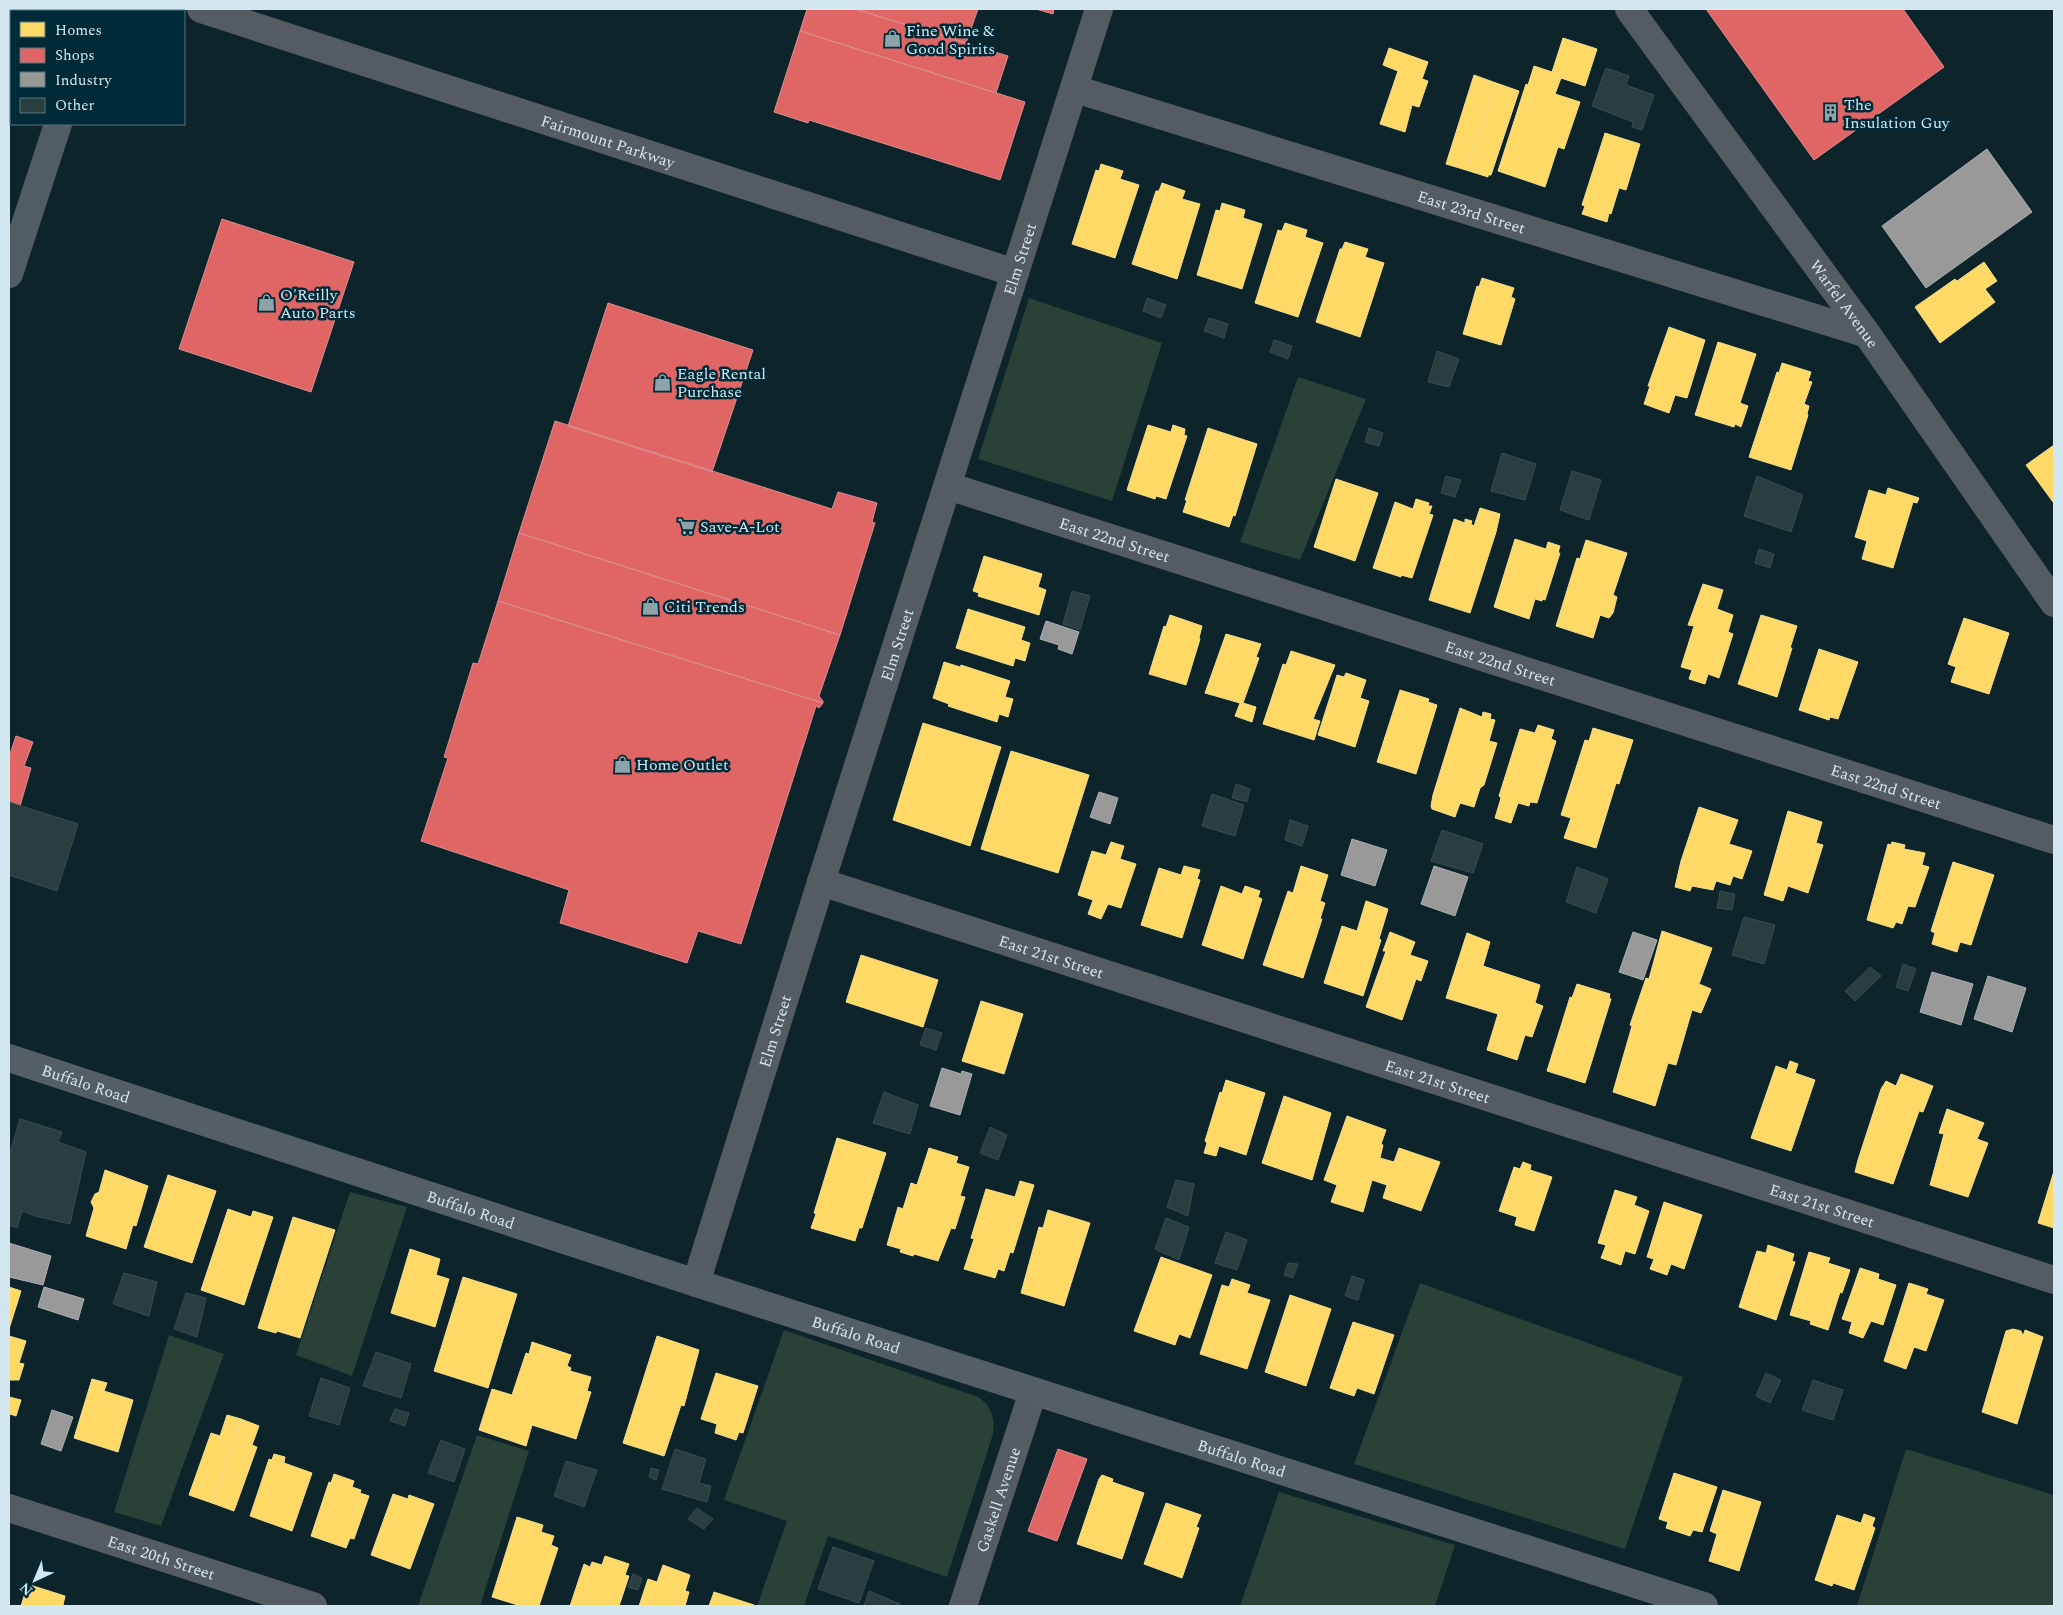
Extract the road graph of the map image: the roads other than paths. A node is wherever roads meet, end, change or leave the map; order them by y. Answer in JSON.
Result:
{"nodes":[{"id":1,"x":201,"y":9,"type":"edge"},
{"id":2,"x":1099,"y":9,"type":"edge"},
{"id":3,"x":1629,"y":9,"type":"edge"},
{"id":4,"x":1075,"y":89,"type":"junction"},
{"id":5,"x":58,"y":125,"type":"edge"},
{"id":6,"x":1015,"y":273,"type":"junction"},
{"id":7,"x":9,"y":274,"type":"edge"},
{"id":8,"x":1867,"y":334,"type":"junction"},
{"id":9,"x":948,"y":486,"type":"junction"},
{"id":10,"x":2054,"y":603,"type":"edge"},
{"id":11,"x":2054,"y":840,"type":"edge"},
{"id":12,"x":821,"y":882,"type":"junction"},
{"id":13,"x":9,"y":1058,"type":"edge"},
{"id":14,"x":2054,"y":1280,"type":"edge"},
{"id":15,"x":696,"y":1283,"type":"junction"},
{"id":16,"x":1033,"y":1392,"type":"junction"},
{"id":17,"x":9,"y":1508,"type":"edge"},
{"id":18,"x":313,"y":1606,"type":"edge"},
{"id":19,"x":963,"y":1606,"type":"edge"},
{"id":20,"x":1704,"y":1606,"type":"edge"}],
"edges":[{"from":1,"to":6,"type":"street","name":"Fairmount Parkway"},
{"from":2,"to":4,"type":"street","name":"Elm Street"},
{"from":3,"to":8,"type":"street","name":"Warfel Avenue"},
{"from":4,"to":6,"type":"street","name":"Elm Street"},
{"from":4,"to":8,"type":"street","name":"East 23rd Street"},
{"from":5,"to":7,"type":"main road"},
{"from":6,"to":9,"type":"street","name":"Elm Street"},
{"from":8,"to":10,"type":"street","name":"Warfel Avenue"},
{"from":9,"to":11,"type":"street","name":"East 22nd Street"},
{"from":9,"to":12,"type":"street","name":"Elm Street"},
{"from":12,"to":14,"type":"street","name":"East 21st Street"},
{"from":12,"to":15,"type":"street","name":"Elm Street"},
{"from":13,"to":15,"type":"main road","name":"Buffalo Road"},
{"from":15,"to":16,"type":"main road","name":"Buffalo Road"},
{"from":16,"to":19,"type":"street","name":"Gaskell Avenue"},
{"from":16,"to":20,"type":"main road","name":"Buffalo Road"},
{"from":17,"to":18,"type":"street","name":"East 20th Street"}]}
